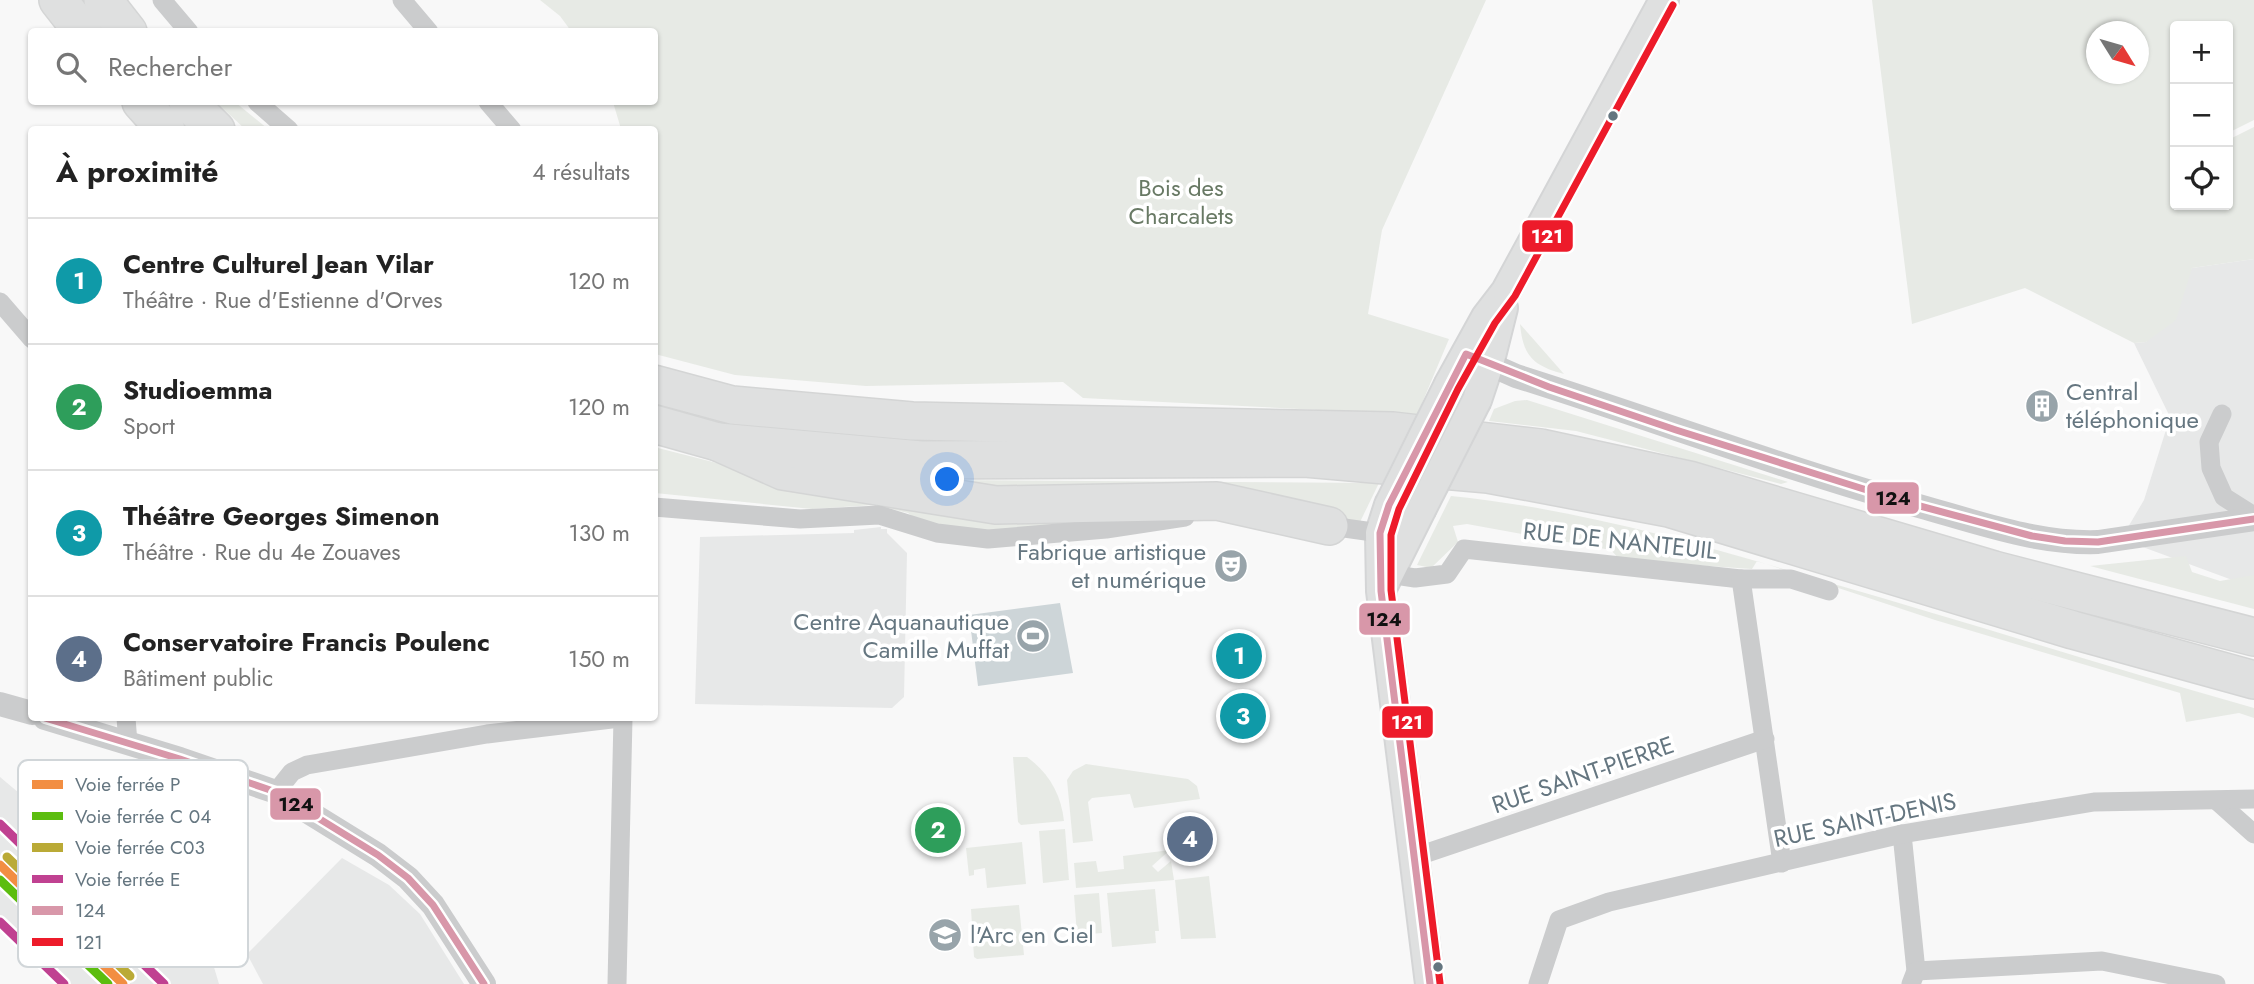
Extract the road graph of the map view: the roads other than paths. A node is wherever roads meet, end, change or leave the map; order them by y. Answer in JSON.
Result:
{"nodes":[{"id":1,"x":58,"y":0,"type":"edge"},
{"id":2,"x":103,"y":0,"type":"edge"},
{"id":3,"x":162,"y":0,"type":"edge"},
{"id":4,"x":402,"y":0,"type":"edge"},
{"id":5,"x":1664,"y":0,"type":"edge"},
{"id":6,"x":80,"y":28,"type":"edge"},
{"id":7,"x":125,"y":28,"type":"edge"},
{"id":8,"x":186,"y":28,"type":"edge"},
{"id":9,"x":426,"y":28,"type":"edge"},
{"id":10,"x":144,"y":105,"type":"edge"},
{"id":11,"x":191,"y":105,"type":"edge"},
{"id":12,"x":260,"y":105,"type":"edge"},
{"id":13,"x":491,"y":105,"type":"edge"},
{"id":14,"x":162,"y":126,"type":"edge"},
{"id":15,"x":212,"y":126,"type":"edge"},
{"id":16,"x":284,"y":126,"type":"edge"},
{"id":17,"x":509,"y":126,"type":"edge"},
{"id":18,"x":0,"y":302,"type":"edge"},
{"id":19,"x":28,"y":334,"type":"edge"},
{"id":20,"x":1477,"y":359,"type":"junction"},
{"id":21,"x":658,"y":385,"type":"edge"},
{"id":22,"x":2221,"y":414,"type":"dead end"},
{"id":23,"x":658,"y":425,"type":"edge"},
{"id":24,"x":718,"y":442,"type":"junction"},
{"id":25,"x":658,"y":508,"type":"edge"},
{"id":26,"x":2254,"y":518,"type":"edge"},
{"id":27,"x":1416,"y":520,"type":"junction"},
{"id":28,"x":1329,"y":526,"type":"junction"},
{"id":29,"x":1380,"y":533,"type":"junction"},
{"id":30,"x":1741,"y":579,"type":"junction"},
{"id":31,"x":1385,"y":582,"type":"junction"},
{"id":32,"x":1829,"y":591,"type":"dead end"},
{"id":33,"x":2254,"y":637,"type":"edge"},
{"id":34,"x":2254,"y":680,"type":"edge"},
{"id":35,"x":0,"y":704,"type":"edge"},
{"id":36,"x":28,"y":712,"type":"edge"},
{"id":37,"x":55,"y":721,"type":"edge"},
{"id":38,"x":126,"y":721,"type":"edge"},
{"id":39,"x":596,"y":721,"type":"edge"},
{"id":40,"x":621,"y":721,"type":"edge"},
{"id":41,"x":1765,"y":739,"type":"junction"},
{"id":42,"x":128,"y":743,"type":"junction"},
{"id":43,"x":186,"y":760,"type":"edge"},
{"id":44,"x":248,"y":782,"type":"edge"},
{"id":45,"x":276,"y":792,"type":"junction"},
{"id":46,"x":2254,"y":799,"type":"edge"},
{"id":47,"x":2217,"y":801,"type":"junction"},
{"id":48,"x":1902,"y":834,"type":"junction"},
{"id":49,"x":2254,"y":834,"type":"edge"},
{"id":50,"x":1415,"y":858,"type":"junction"},
{"id":51,"x":1782,"y":863,"type":"junction"},
{"id":52,"x":1914,"y":977,"type":"edge"},
{"id":53,"x":484,"y":984,"type":"edge"},
{"id":54,"x":617,"y":984,"type":"edge"},
{"id":55,"x":1430,"y":984,"type":"edge"},
{"id":56,"x":1538,"y":984,"type":"edge"},
{"id":57,"x":2216,"y":984,"type":"edge"}],
"edges":[{"from":1,"to":6,"type":"highway"},
{"from":2,"to":7,"type":"highway"},
{"from":3,"to":8,"type":"street"},
{"from":4,"to":9,"type":"street"},
{"from":5,"to":20,"type":"main road"},
{"from":10,"to":14,"type":"highway"},
{"from":11,"to":15,"type":"highway"},
{"from":12,"to":16,"type":"street"},
{"from":13,"to":17,"type":"street"},
{"from":18,"to":19,"type":"street"},
{"from":20,"to":26,"type":"street"},
{"from":20,"to":27,"type":"main road","bridge":true},
{"from":20,"to":29,"type":"main road","bridge":true},
{"from":21,"to":33,"type":"highway"},
{"from":22,"to":26,"type":"street"},
{"from":23,"to":24,"type":"highway"},
{"from":24,"to":28,"type":"highway"},
{"from":24,"to":34,"type":"highway"},
{"from":25,"to":28,"type":"street"},
{"from":27,"to":29,"type":"street"},
{"from":27,"to":31,"type":"main road"},
{"from":28,"to":29,"type":"street"},
{"from":29,"to":31,"type":"main road"},
{"from":30,"to":31,"type":"street","name":"RUE DE NANTEUIL"},
{"from":30,"to":32,"type":"street"},
{"from":30,"to":41,"type":"street","name":"RUE DE NANTEUIL"},
{"from":31,"to":50,"type":"main road"},
{"from":35,"to":36,"type":"street"},
{"from":37,"to":42,"type":"street"},
{"from":38,"to":42,"type":"street"},
{"from":39,"to":45,"type":"street"},
{"from":40,"to":54,"type":"street"},
{"from":41,"to":50,"type":"street","name":"RUE SAINT-PIERRE"},
{"from":41,"to":51,"type":"street","name":"RUE DE NANTEUIL"},
{"from":42,"to":43,"type":"street"},
{"from":44,"to":45,"type":"street"},
{"from":45,"to":53,"type":"street"},
{"from":46,"to":47,"type":"street","name":"RUE SAINT-DENIS"},
{"from":47,"to":48,"type":"street","name":"RUE SAINT-DENIS"},
{"from":47,"to":49,"type":"street"},
{"from":48,"to":51,"type":"street","name":"RUE SAINT-DENIS"},
{"from":48,"to":52,"type":"street"},
{"from":50,"to":55,"type":"main road"},
{"from":51,"to":56,"type":"street","name":"RUE SAINT-DENIS"},
{"from":52,"to":57,"type":"street"}]}
